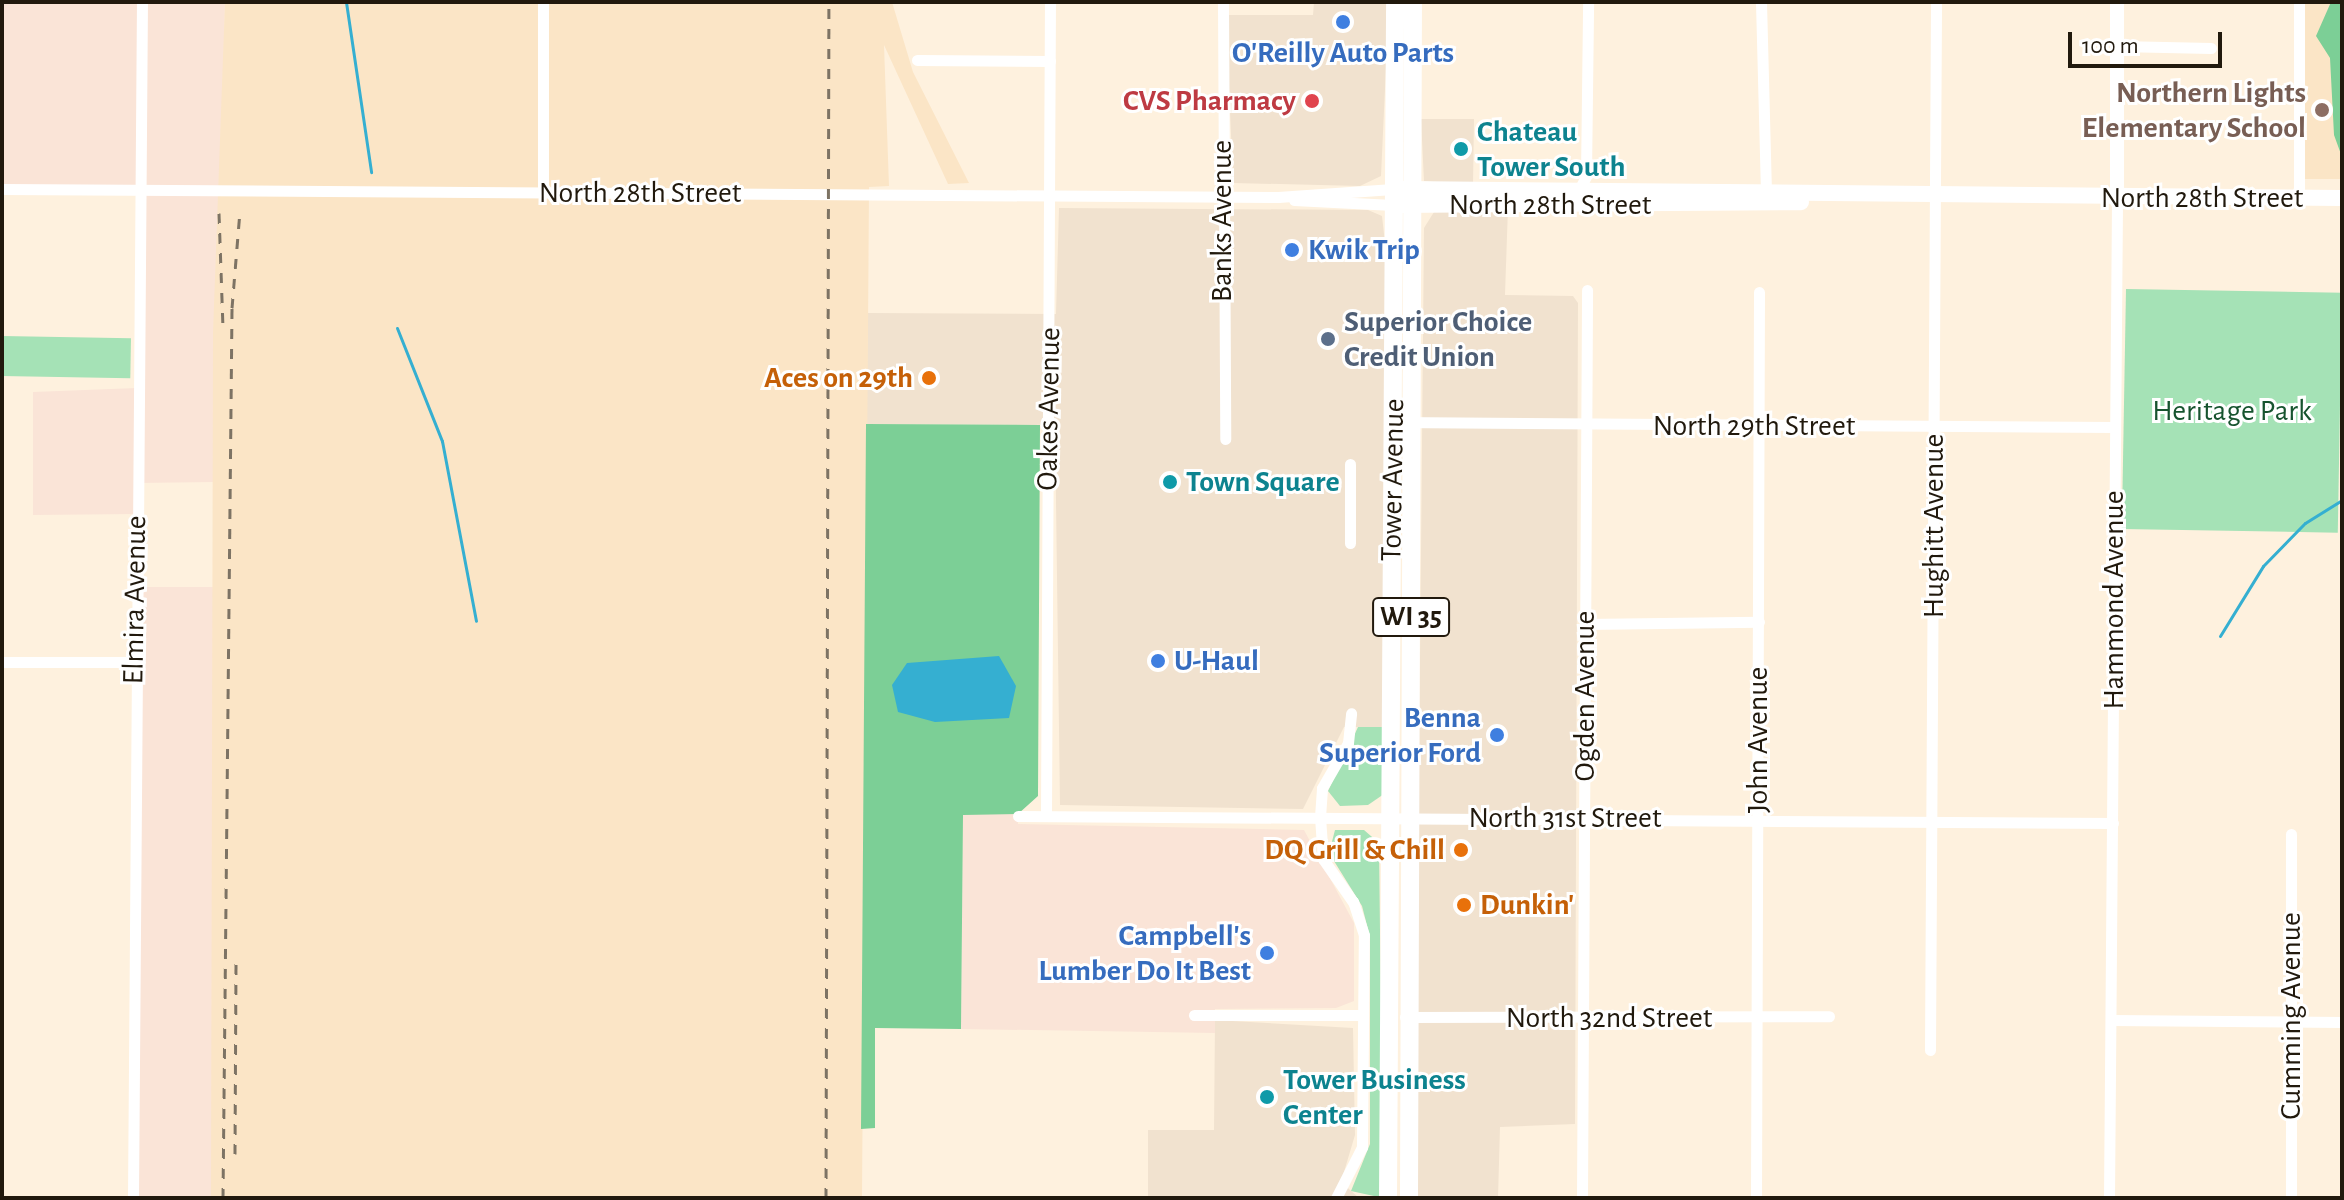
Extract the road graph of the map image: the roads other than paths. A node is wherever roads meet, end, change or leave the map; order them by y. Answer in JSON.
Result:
{"nodes":[{"id":1,"x":142,"y":2,"type":"edge"},
{"id":2,"x":543,"y":2,"type":"edge"},
{"id":3,"x":1050,"y":2,"type":"edge"},
{"id":4,"x":1223,"y":2,"type":"edge"},
{"id":5,"x":1395,"y":2,"type":"edge"},
{"id":6,"x":1413,"y":2,"type":"edge"},
{"id":7,"x":1588,"y":2,"type":"edge"},
{"id":8,"x":1761,"y":2,"type":"edge"},
{"id":9,"x":1936,"y":2,"type":"edge"},
{"id":10,"x":2117,"y":2,"type":"edge"},
{"id":11,"x":2299,"y":2,"type":"edge"},
{"id":12,"x":2118,"y":46,"type":"junction"},
{"id":13,"x":2211,"y":48,"type":"dead end"},
{"id":14,"x":917,"y":60,"type":"dead end"},
{"id":15,"x":1050,"y":61,"type":"junction"},
{"id":16,"x":2,"y":189,"type":"edge"},
{"id":17,"x":140,"y":189,"type":"junction"},
{"id":18,"x":1582,"y":190,"type":"junction"},
{"id":19,"x":543,"y":192,"type":"junction"},
{"id":20,"x":1049,"y":195,"type":"junction"},
{"id":21,"x":1222,"y":196,"type":"junction"},
{"id":22,"x":1393,"y":197,"type":"junction"},
{"id":23,"x":1413,"y":197,"type":"junction"},
{"id":24,"x":2117,"y":197,"type":"junction"},
{"id":25,"x":1936,"y":198,"type":"junction"},
{"id":26,"x":2299,"y":198,"type":"junction"},
{"id":27,"x":2342,"y":198,"type":"edge"},
{"id":28,"x":1767,"y":199,"type":"junction"},
{"id":29,"x":1512,"y":204,"type":"junction"},
{"id":30,"x":1587,"y":290,"type":"dead end"},
{"id":31,"x":1759,"y":292,"type":"dead end"},
{"id":32,"x":1394,"y":422,"type":"junction"},
{"id":33,"x":1413,"y":422,"type":"junction"},
{"id":34,"x":1586,"y":425,"type":"junction"},
{"id":35,"x":1760,"y":426,"type":"junction"},
{"id":36,"x":1934,"y":427,"type":"junction"},
{"id":37,"x":2115,"y":427,"type":"junction"},
{"id":38,"x":1225,"y":439,"type":"dead end"},
{"id":39,"x":1350,"y":464,"type":"dead end"},
{"id":40,"x":1350,"y":543,"type":"dead end"},
{"id":41,"x":1759,"y":622,"type":"junction"},
{"id":42,"x":1585,"y":624,"type":"junction"},
{"id":43,"x":2,"y":662,"type":"edge"},
{"id":44,"x":134,"y":662,"type":"junction"},
{"id":45,"x":1351,"y":713,"type":"dead end"},
{"id":46,"x":1018,"y":816,"type":"dead end"},
{"id":47,"x":1046,"y":816,"type":"junction"},
{"id":48,"x":1320,"y":817,"type":"junction"},
{"id":49,"x":1391,"y":818,"type":"junction"},
{"id":50,"x":1411,"y":818,"type":"junction"},
{"id":51,"x":1586,"y":818,"type":"junction"},
{"id":52,"x":1758,"y":819,"type":"junction"},
{"id":53,"x":1932,"y":821,"type":"junction"},
{"id":54,"x":2113,"y":823,"type":"junction"},
{"id":55,"x":2291,"y":834,"type":"dead end"},
{"id":56,"x":1194,"y":1015,"type":"dead end"},
{"id":57,"x":1363,"y":1015,"type":"junction"},
{"id":58,"x":1829,"y":1016,"type":"dead end"},
{"id":59,"x":1389,"y":1017,"type":"junction"},
{"id":60,"x":1410,"y":1017,"type":"junction"},
{"id":61,"x":1583,"y":1018,"type":"junction"},
{"id":62,"x":1758,"y":1018,"type":"junction"},
{"id":63,"x":2111,"y":1020,"type":"junction"},
{"id":64,"x":2290,"y":1021,"type":"junction"},
{"id":65,"x":2342,"y":1022,"type":"edge"},
{"id":66,"x":1930,"y":1050,"type":"dead end"},
{"id":67,"x":1756,"y":1194,"type":"edge"},
{"id":68,"x":133,"y":1198,"type":"edge"},
{"id":69,"x":1336,"y":1198,"type":"edge"},
{"id":70,"x":1388,"y":1198,"type":"edge"},
{"id":71,"x":1409,"y":1198,"type":"edge"},
{"id":72,"x":1582,"y":1198,"type":"edge"},
{"id":73,"x":2109,"y":1198,"type":"edge"},
{"id":74,"x":2291,"y":1198,"type":"edge"}],
"edges":[{"from":1,"to":17,"type":"street","name":"Elmira Avenue"},
{"from":2,"to":19,"type":"street"},
{"from":3,"to":15,"type":"street","name":"Oakes Avenue"},
{"from":4,"to":21,"type":"street","name":"Banks Avenue"},
{"from":5,"to":22,"type":"main road","name":"Tower Avenue","number":"WI 35"},
{"from":6,"to":23,"type":"main road","name":"Tower Avenue","number":"WI 35"},
{"from":7,"to":18,"type":"street"},
{"from":8,"to":28,"type":"street"},
{"from":9,"to":25,"type":"street","name":"Hughitt Avenue"},
{"from":10,"to":12,"type":"street","name":"Hammond Avenue"},
{"from":11,"to":26,"type":"street"},
{"from":12,"to":13,"type":"street"},
{"from":12,"to":24,"type":"street","name":"Hammond Avenue"},
{"from":14,"to":15,"type":"street"},
{"from":15,"to":20,"type":"street","name":"Oakes Avenue"},
{"from":16,"to":17,"type":"street","name":"North 28th Street"},
{"from":17,"to":19,"type":"street","name":"North 28th Street"},
{"from":17,"to":44,"type":"street","name":"Elmira Avenue"},
{"from":18,"to":23,"type":"main road","name":"North 28th Street"},
{"from":18,"to":28,"type":"main road","name":"North 28th Street"},
{"from":18,"to":29,"type":"street"},
{"from":19,"to":20,"type":"street","name":"North 28th Street"},
{"from":20,"to":21,"type":"street","name":"North 28th Street"},
{"from":20,"to":47,"type":"street","name":"Oakes Avenue"},
{"from":21,"to":22,"type":"street","name":"North 28th Street"},
{"from":21,"to":38,"type":"street","name":"Banks Avenue"},
{"from":22,"to":23,"type":"main road","name":"North 28th Street"},
{"from":22,"to":32,"type":"main road","name":"Tower Avenue","number":"WI 35"},
{"from":23,"to":29,"type":"main road","name":"North 28th Street"},
{"from":23,"to":33,"type":"main road","name":"Tower Avenue","number":"WI 35"},
{"from":24,"to":25,"type":"main road","name":"North 28th Street"},
{"from":24,"to":26,"type":"main road","name":"North 28th Street"},
{"from":24,"to":37,"type":"street","name":"Hammond Avenue"},
{"from":25,"to":28,"type":"main road","name":"North 28th Street"},
{"from":25,"to":36,"type":"street","name":"Hughitt Avenue"},
{"from":26,"to":27,"type":"main road","name":"North 28th Street"},
{"from":28,"to":29,"type":"main road","name":"North 28th Street"},
{"from":30,"to":34,"type":"street","name":"Ogden Avenue"},
{"from":31,"to":35,"type":"street","name":"John Avenue"},
{"from":32,"to":33,"type":"street","name":"North 29th Street"},
{"from":32,"to":49,"type":"main road","name":"Tower Avenue","number":"WI 35"},
{"from":33,"to":34,"type":"street","name":"North 29th Street"},
{"from":33,"to":50,"type":"main road","name":"Tower Avenue","number":"WI 35"},
{"from":34,"to":35,"type":"street","name":"North 29th Street"},
{"from":34,"to":42,"type":"street","name":"Ogden Avenue"},
{"from":35,"to":36,"type":"street","name":"North 29th Street"},
{"from":35,"to":41,"type":"street","name":"John Avenue"},
{"from":36,"to":37,"type":"street","name":"North 29th Street"},
{"from":36,"to":53,"type":"street","name":"Hughitt Avenue"},
{"from":37,"to":54,"type":"street","name":"Hammond Avenue"},
{"from":39,"to":40,"type":"street"},
{"from":41,"to":42,"type":"street"},
{"from":41,"to":52,"type":"street","name":"John Avenue"},
{"from":42,"to":51,"type":"street","name":"Ogden Avenue"},
{"from":43,"to":44,"type":"street"},
{"from":44,"to":68,"type":"street","name":"Elmira Avenue"},
{"from":45,"to":48,"type":"street"},
{"from":46,"to":47,"type":"street","name":"North 31st Street"},
{"from":47,"to":48,"type":"street","name":"North 31st Street"},
{"from":48,"to":49,"type":"street","name":"North 31st Street"},
{"from":48,"to":57,"type":"street"},
{"from":49,"to":50,"type":"street","name":"North 31st Street"},
{"from":49,"to":59,"type":"main road","name":"Tower Avenue","number":"WI 35"},
{"from":50,"to":51,"type":"street","name":"North 31st Street"},
{"from":50,"to":60,"type":"main road","name":"Tower Avenue","number":"WI 35"},
{"from":51,"to":52,"type":"street","name":"North 31st Street"},
{"from":51,"to":61,"type":"street","name":"Ogden Avenue"},
{"from":52,"to":53,"type":"street","name":"North 31st Street"},
{"from":52,"to":62,"type":"street","name":"John Avenue"},
{"from":53,"to":54,"type":"street","name":"North 31st Street"},
{"from":53,"to":66,"type":"street","name":"Hughitt Avenue"},
{"from":54,"to":63,"type":"street","name":"Hammond Avenue"},
{"from":55,"to":64,"type":"street","name":"Cumming Avenue"},
{"from":56,"to":57,"type":"street"},
{"from":57,"to":69,"type":"street"},
{"from":58,"to":62,"type":"street","name":"North 32nd Street"},
{"from":59,"to":60,"type":"street","name":"North 32nd Street"},
{"from":59,"to":70,"type":"main road","name":"Tower Avenue","number":"WI 35"},
{"from":60,"to":61,"type":"street","name":"North 32nd Street"},
{"from":60,"to":71,"type":"main road","name":"Tower Avenue","number":"WI 35"},
{"from":61,"to":62,"type":"street","name":"North 32nd Street"},
{"from":61,"to":72,"type":"street","name":"Ogden Avenue"},
{"from":62,"to":67,"type":"street","name":"John Avenue"},
{"from":63,"to":64,"type":"street"},
{"from":63,"to":73,"type":"street","name":"Hammond Avenue"},
{"from":64,"to":65,"type":"street"},
{"from":64,"to":74,"type":"street","name":"Cumming Avenue"}]}
